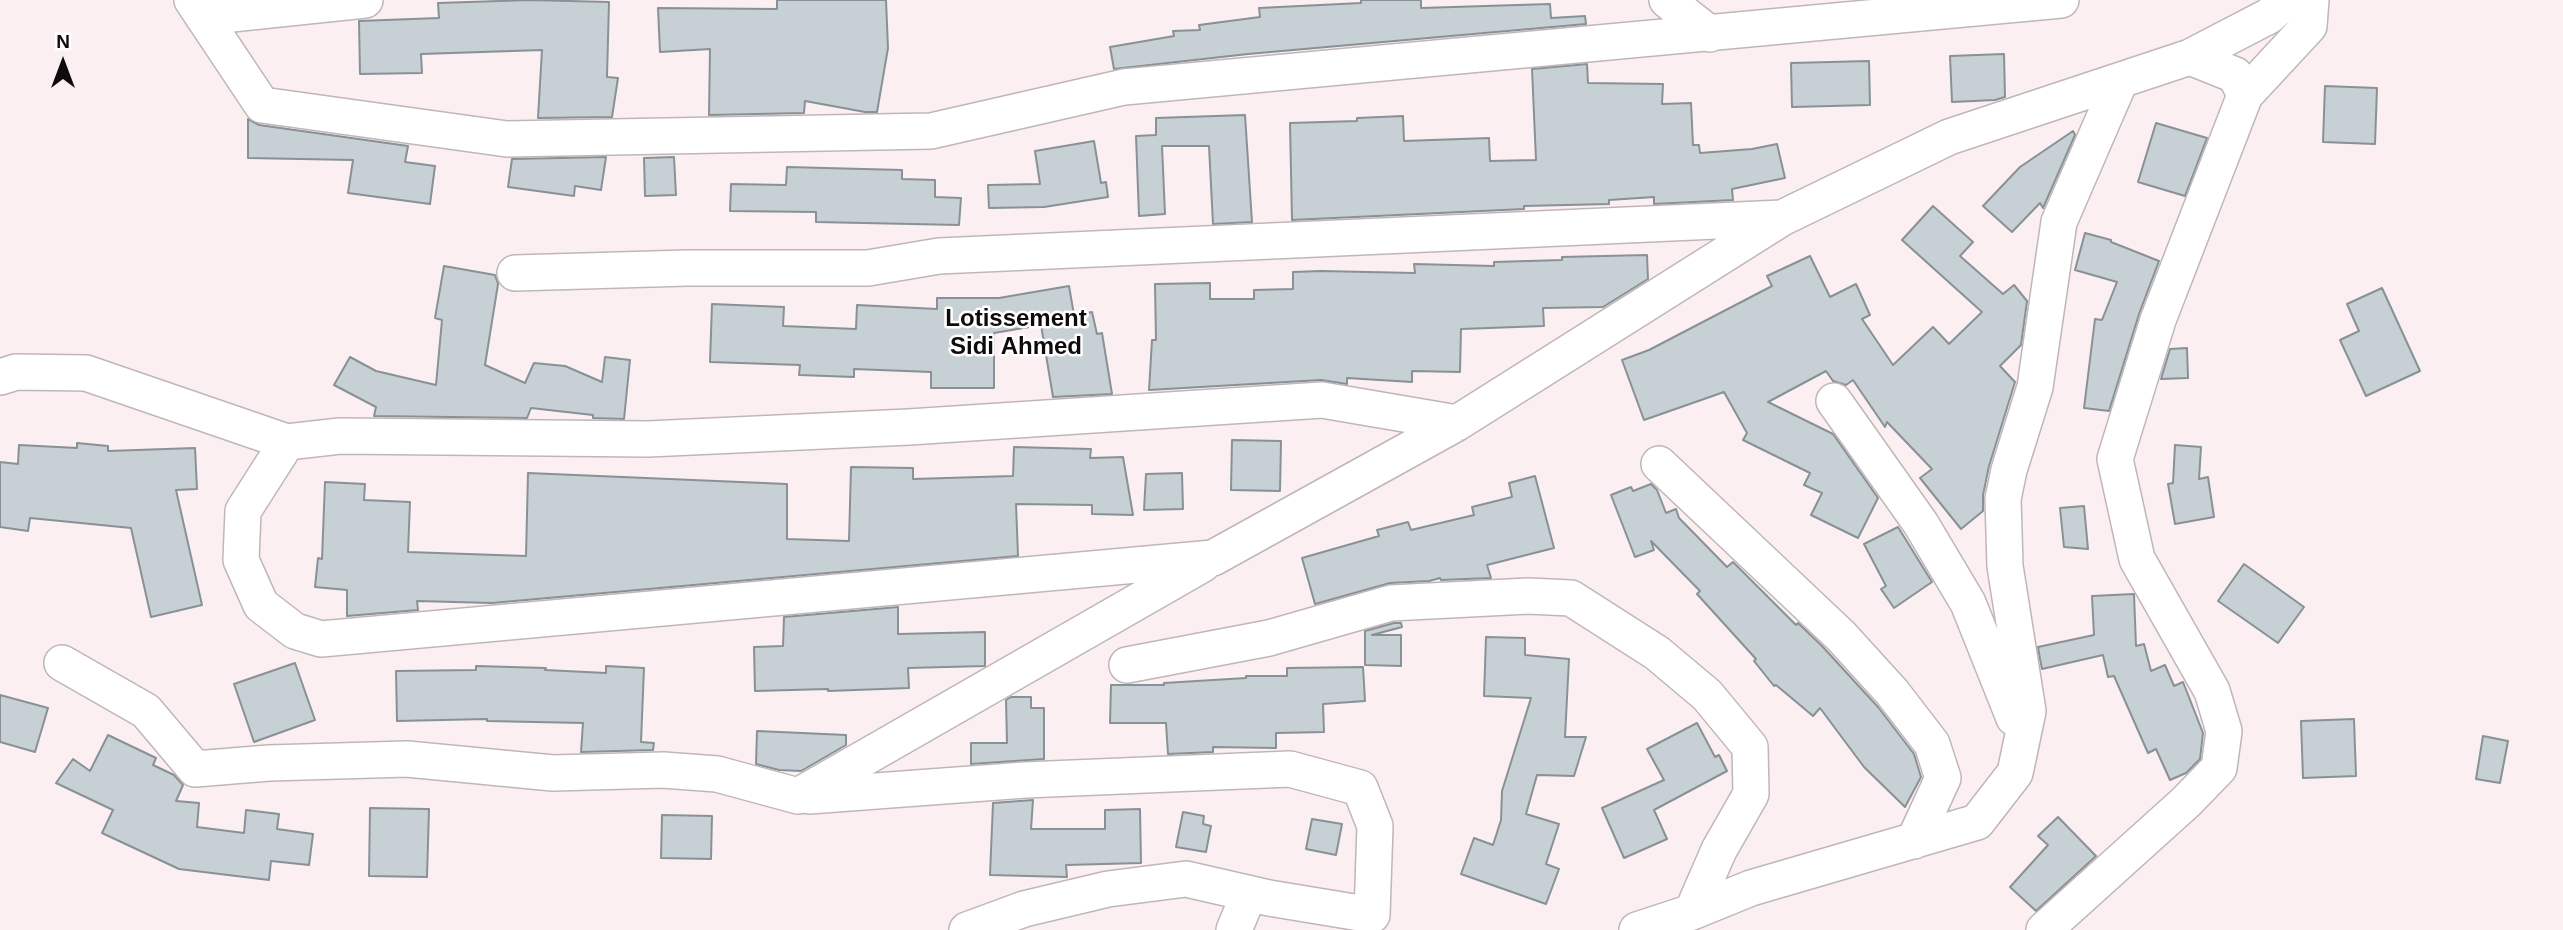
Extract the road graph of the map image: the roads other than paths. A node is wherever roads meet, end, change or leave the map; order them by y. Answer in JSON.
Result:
{"nodes":[{"id":1,"x":365,"y":0,"type":"edge"},
{"id":2,"x":1667,"y":0,"type":"edge"},
{"id":3,"x":2061,"y":0,"type":"edge"},
{"id":4,"x":2287,"y":0,"type":"edge"},
{"id":5,"x":2311,"y":0,"type":"edge"},
{"id":6,"x":197,"y":8,"type":"edge"},
{"id":7,"x":1710,"y":34,"type":"junction"},
{"id":8,"x":2190,"y":57,"type":"junction"},
{"id":9,"x":2120,"y":81,"type":"junction"},
{"id":10,"x":2245,"y":95,"type":"junction"},
{"id":11,"x":1782,"y":218,"type":"junction"},
{"id":12,"x":514,"y":273,"type":"dead end"},
{"id":13,"x":0,"y":377,"type":"edge"},
{"id":14,"x":1834,"y":401,"type":"dead end"},
{"id":15,"x":1457,"y":423,"type":"junction"},
{"id":16,"x":286,"y":442,"type":"junction"},
{"id":17,"x":1658,"y":464,"type":"dead end"},
{"id":18,"x":1213,"y":558,"type":"junction"},
{"id":19,"x":62,"y":663,"type":"dead end"},
{"id":20,"x":1127,"y":665,"type":"dead end"},
{"id":21,"x":2022,"y":738,"type":"junction"},
{"id":22,"x":798,"y":796,"type":"junction"},
{"id":23,"x":1914,"y":841,"type":"junction"},
{"id":24,"x":1249,"y":894,"type":"junction"},
{"id":25,"x":1692,"y":912,"type":"junction"},
{"id":26,"x":1382,"y":923,"type":"edge"},
{"id":27,"x":2058,"y":923,"type":"edge"},
{"id":28,"x":967,"y":930,"type":"edge"},
{"id":29,"x":1234,"y":930,"type":"edge"},
{"id":30,"x":1637,"y":930,"type":"edge"}],
"edges":[{"from":1,"to":6,"type":"street"},
{"from":2,"to":7,"type":"street"},
{"from":3,"to":7,"type":"street"},
{"from":4,"to":8,"type":"street"},
{"from":5,"to":10,"type":"street"},
{"from":6,"to":7,"type":"street"},
{"from":8,"to":9,"type":"street"},
{"from":8,"to":10,"type":"street"},
{"from":9,"to":11,"type":"street"},
{"from":9,"to":21,"type":"street"},
{"from":10,"to":27,"type":"street"},
{"from":11,"to":12,"type":"street"},
{"from":11,"to":15,"type":"street"},
{"from":13,"to":16,"type":"street"},
{"from":14,"to":21,"type":"street"},
{"from":15,"to":16,"type":"street"},
{"from":15,"to":18,"type":"street"},
{"from":16,"to":18,"type":"street"},
{"from":17,"to":23,"type":"street"},
{"from":18,"to":22,"type":"street"},
{"from":19,"to":22,"type":"street"},
{"from":20,"to":25,"type":"street"},
{"from":21,"to":23,"type":"street"},
{"from":22,"to":26,"type":"street"},
{"from":23,"to":25,"type":"street"},
{"from":24,"to":26,"type":"street"},
{"from":24,"to":28,"type":"street"},
{"from":24,"to":29,"type":"street"},
{"from":25,"to":30,"type":"street"}]}
